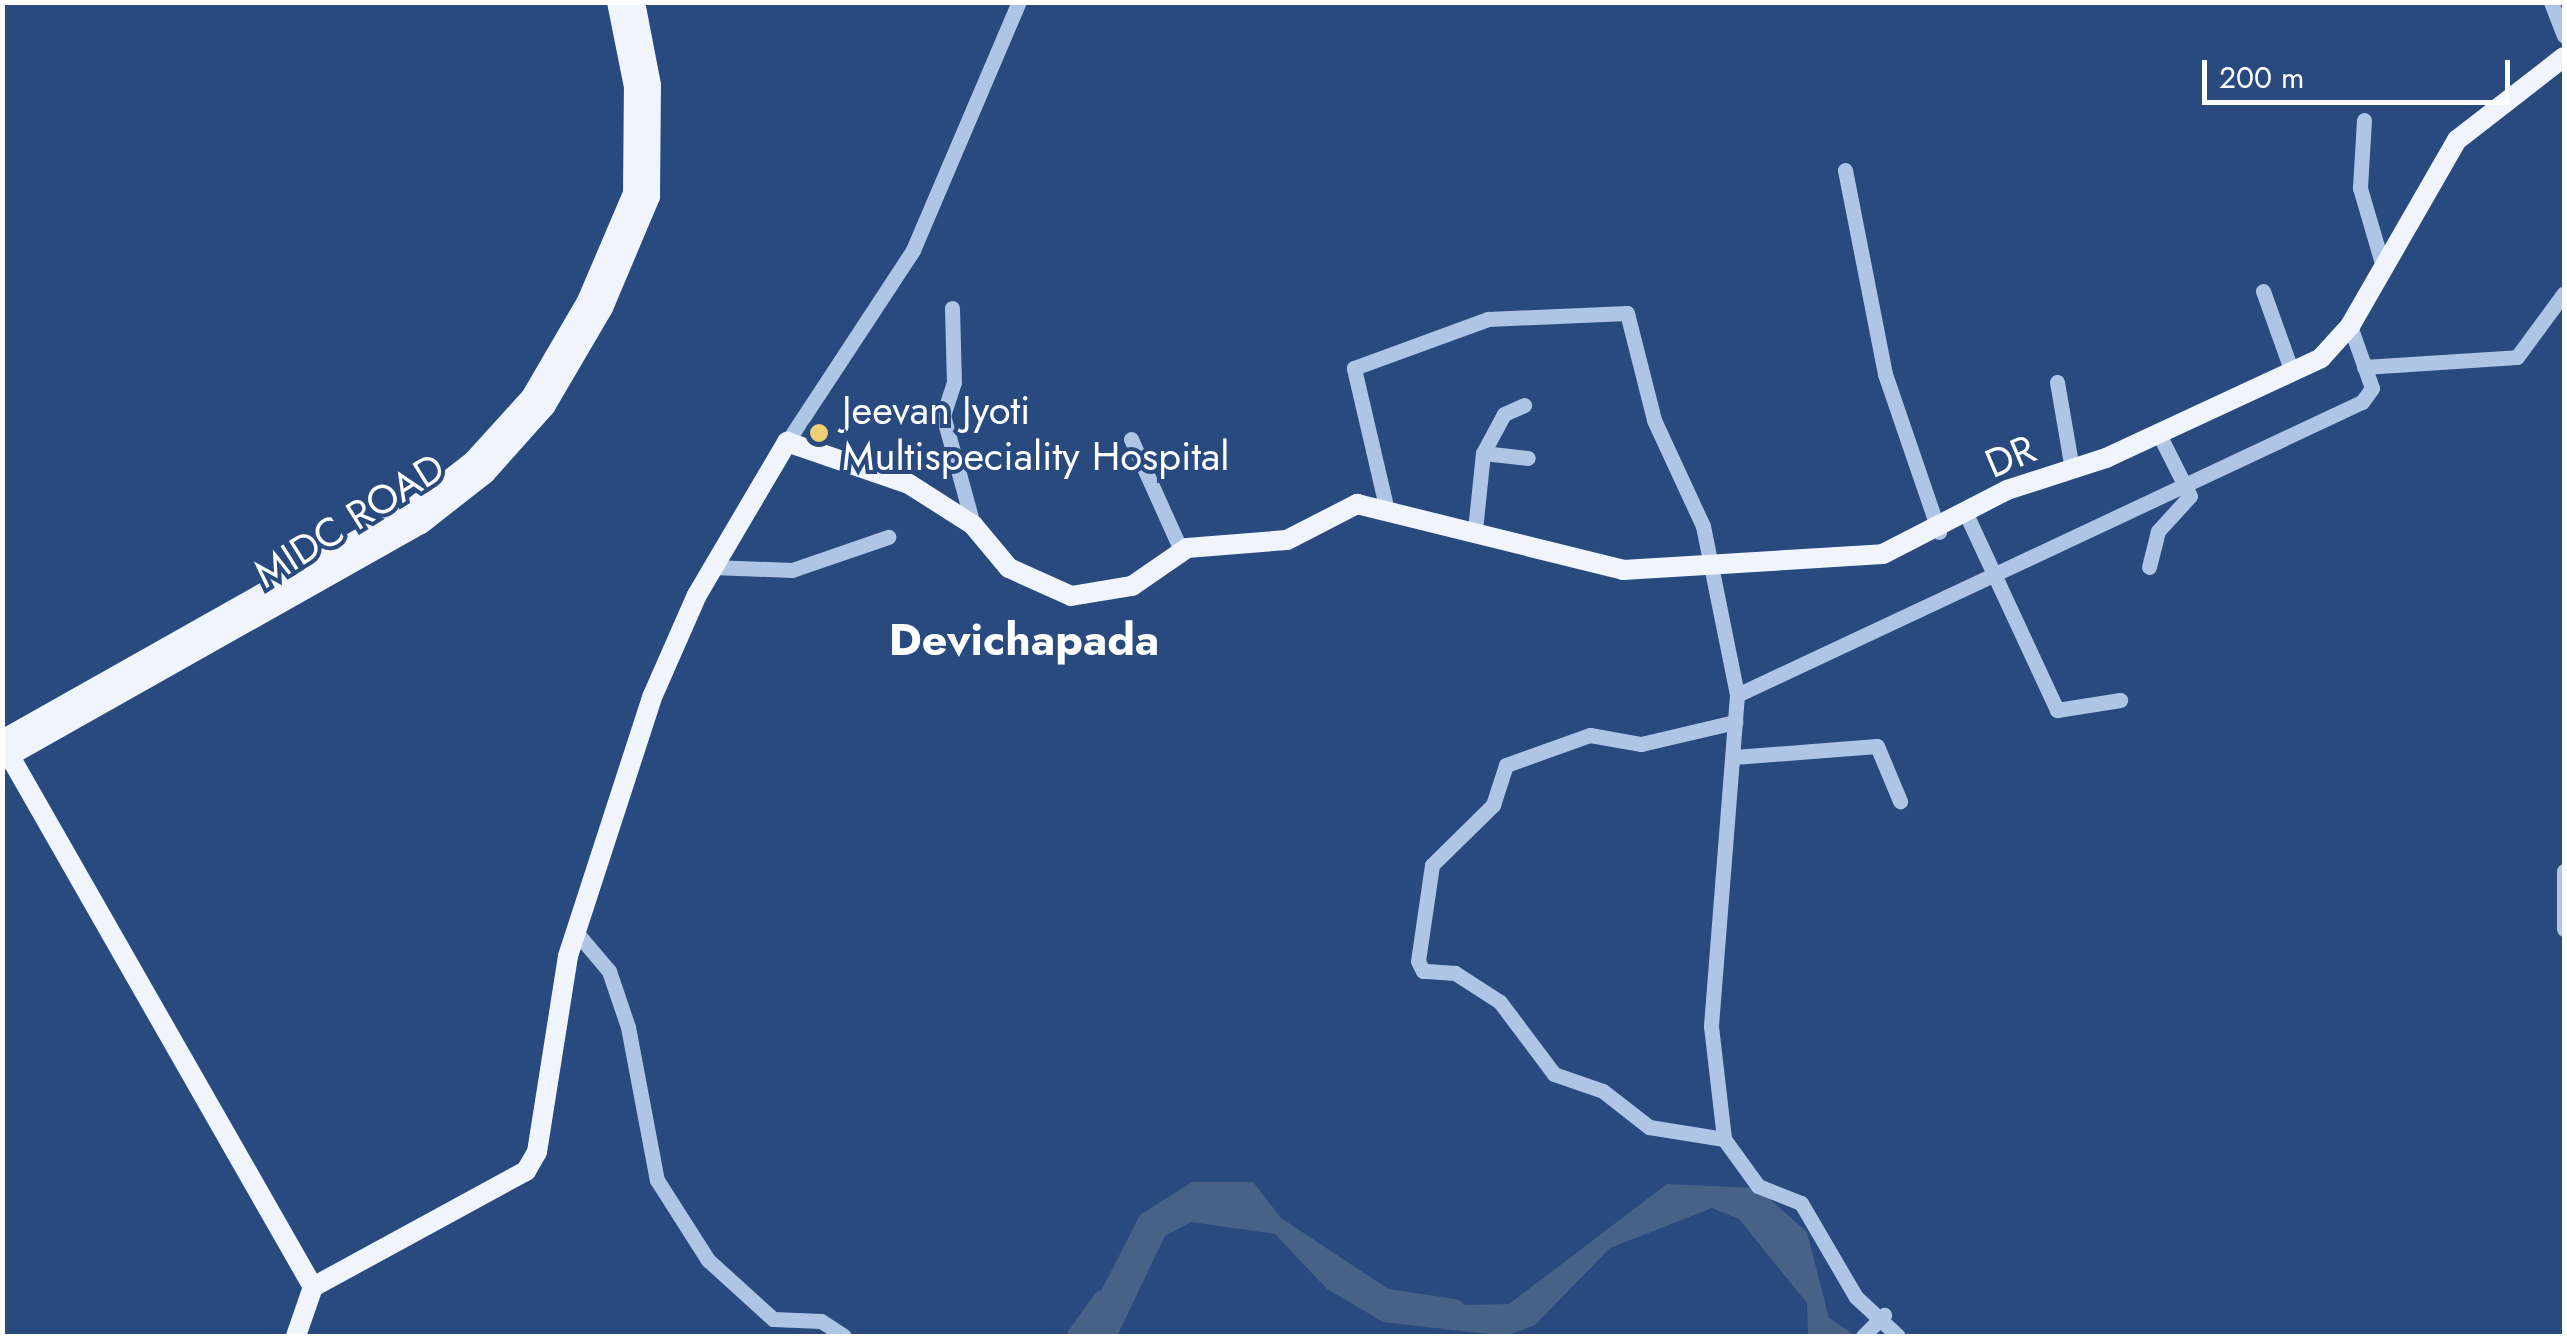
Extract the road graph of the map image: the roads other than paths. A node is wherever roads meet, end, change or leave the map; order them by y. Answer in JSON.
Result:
{"nodes":[{"id":1,"x":617,"y":2,"type":"edge"},
{"id":2,"x":635,"y":2,"type":"edge"},
{"id":3,"x":1018,"y":2,"type":"edge"},
{"id":4,"x":2551,"y":2,"type":"edge"},
{"id":5,"x":2564,"y":36,"type":"edge"},
{"id":6,"x":2564,"y":56,"type":"edge"},
{"id":7,"x":2364,"y":120,"type":"dead end"},
{"id":8,"x":1844,"y":170,"type":"dead end"},
{"id":9,"x":2384,"y":270,"type":"junction"},
{"id":10,"x":2263,"y":291,"type":"dead end"},
{"id":11,"x":2564,"y":293,"type":"edge"},
{"id":12,"x":952,"y":308,"type":"dead end"},
{"id":13,"x":2350,"y":326,"type":"junction"},
{"id":14,"x":2364,"y":367,"type":"junction"},
{"id":15,"x":2292,"y":372,"type":"junction"},
{"id":16,"x":2058,"y":382,"type":"dead end"},
{"id":17,"x":1524,"y":405,"type":"dead end"},
{"id":18,"x":2159,"y":434,"type":"junction"},
{"id":19,"x":1131,"y":439,"type":"dead end"},
{"id":20,"x":787,"y":442,"type":"junction"},
{"id":21,"x":1484,"y":453,"type":"junction"},
{"id":22,"x":1528,"y":458,"type":"dead end"},
{"id":23,"x":2072,"y":469,"type":"junction"},
{"id":24,"x":2186,"y":481,"type":"junction"},
{"id":25,"x":1386,"y":506,"type":"junction"},
{"id":26,"x":1967,"y":516,"type":"junction"},
{"id":27,"x":972,"y":525,"type":"junction"},
{"id":28,"x":1475,"y":530,"type":"junction"},
{"id":29,"x":1940,"y":532,"type":"junction"},
{"id":30,"x":888,"y":537,"type":"dead end"},
{"id":31,"x":1182,"y":550,"type":"junction"},
{"id":32,"x":1706,"y":564,"type":"junction"},
{"id":33,"x":714,"y":567,"type":"junction"},
{"id":34,"x":2150,"y":567,"type":"dead end"},
{"id":35,"x":1986,"y":572,"type":"junction"},
{"id":36,"x":1737,"y":695,"type":"junction"},
{"id":37,"x":2120,"y":700,"type":"dead end"},
{"id":38,"x":1735,"y":722,"type":"junction"},
{"id":39,"x":4,"y":750,"type":"edge"},
{"id":40,"x":1734,"y":757,"type":"junction"},
{"id":41,"x":1900,"y":801,"type":"dead end"},
{"id":42,"x":2564,"y":870,"type":"edge"},
{"id":43,"x":2564,"y":929,"type":"edge"},
{"id":44,"x":576,"y":932,"type":"junction"},
{"id":45,"x":1724,"y":1139,"type":"junction"},
{"id":46,"x":313,"y":1287,"type":"junction"},
{"id":47,"x":1884,"y":1315,"type":"junction"},
{"id":48,"x":844,"y":1334,"type":"edge"},
{"id":49,"x":296,"y":1336,"type":"edge"},
{"id":50,"x":1863,"y":1336,"type":"edge"},
{"id":51,"x":1898,"y":1336,"type":"edge"}],
"edges":[{"from":1,"to":39,"type":"main road","name":"MIDC ROAD"},
{"from":2,"to":39,"type":"main road","name":"MIDC ROAD"},
{"from":3,"to":20,"type":"street"},
{"from":4,"to":5,"type":"street"},
{"from":6,"to":9,"type":"main road","name":"DR"},
{"from":7,"to":9,"type":"street"},
{"from":8,"to":29,"type":"street"},
{"from":9,"to":13,"type":"main road","name":"DR"},
{"from":10,"to":15,"type":"street"},
{"from":11,"to":14,"type":"street"},
{"from":12,"to":27,"type":"street"},
{"from":13,"to":14,"type":"street"},
{"from":13,"to":15,"type":"main road","name":"DR"},
{"from":14,"to":24,"type":"street"},
{"from":15,"to":18,"type":"main road","name":"DR"},
{"from":16,"to":23,"type":"street"},
{"from":17,"to":21,"type":"street"},
{"from":18,"to":23,"type":"main road","name":"DR"},
{"from":18,"to":24,"type":"street"},
{"from":19,"to":31,"type":"street"},
{"from":20,"to":27,"type":"main road"},
{"from":20,"to":33,"type":"main road"},
{"from":21,"to":22,"type":"street"},
{"from":21,"to":28,"type":"street"},
{"from":23,"to":26,"type":"main road","name":"DR"},
{"from":24,"to":34,"type":"street"},
{"from":24,"to":35,"type":"street"},
{"from":25,"to":28,"type":"main road","name":"DR"},
{"from":25,"to":31,"type":"main road","name":"DR"},
{"from":25,"to":32,"type":"street"},
{"from":26,"to":29,"type":"main road","name":"DR"},
{"from":26,"to":35,"type":"street"},
{"from":27,"to":31,"type":"main road"},
{"from":28,"to":32,"type":"main road","name":"DR"},
{"from":29,"to":32,"type":"main road","name":"DR"},
{"from":30,"to":33,"type":"street"},
{"from":32,"to":36,"type":"street"},
{"from":33,"to":44,"type":"main road"},
{"from":35,"to":36,"type":"street"},
{"from":35,"to":37,"type":"street"},
{"from":36,"to":38,"type":"street"},
{"from":38,"to":40,"type":"street"},
{"from":38,"to":45,"type":"street"},
{"from":39,"to":46,"type":"main road"},
{"from":40,"to":41,"type":"street"},
{"from":40,"to":45,"type":"street"},
{"from":42,"to":43,"type":"street"},
{"from":44,"to":46,"type":"main road"},
{"from":44,"to":48,"type":"street"},
{"from":45,"to":47,"type":"street"},
{"from":46,"to":49,"type":"main road"},
{"from":47,"to":50,"type":"street"},
{"from":47,"to":51,"type":"street"}]}
